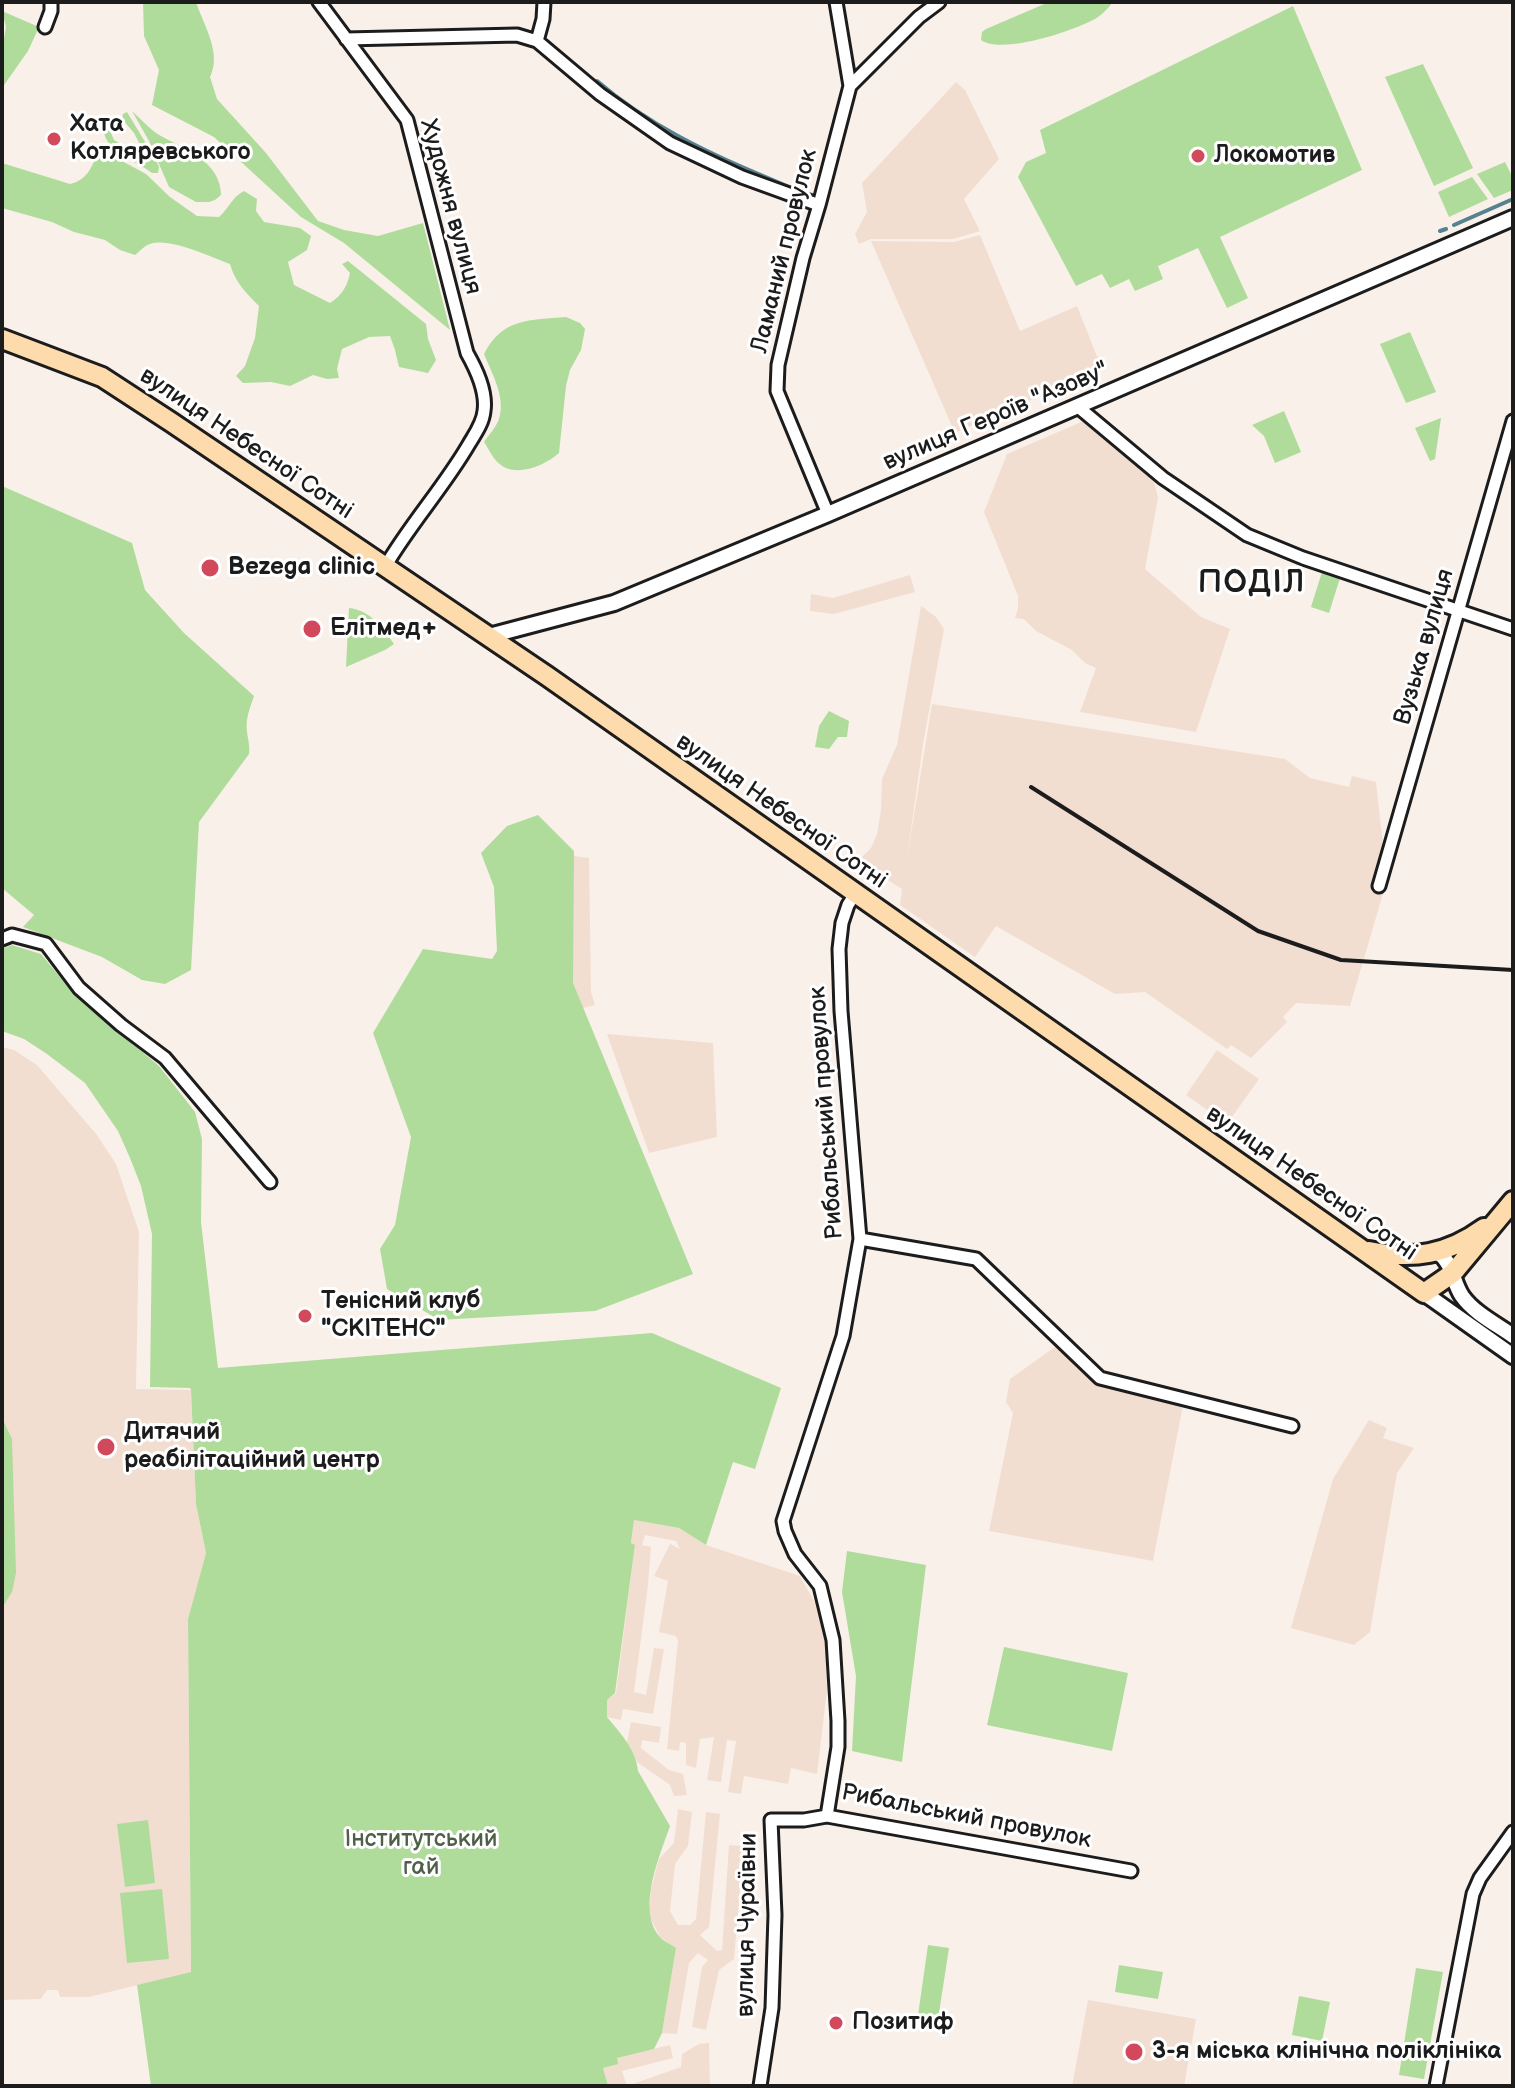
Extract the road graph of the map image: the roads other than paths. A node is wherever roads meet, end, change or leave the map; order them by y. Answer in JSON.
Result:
{"nodes":[{"id":1,"x":51,"y":2,"type":"edge"},
{"id":2,"x":319,"y":2,"type":"edge"},
{"id":3,"x":544,"y":2,"type":"edge"},
{"id":4,"x":836,"y":2,"type":"edge"},
{"id":5,"x":939,"y":2,"type":"edge"},
{"id":6,"x":45,"y":27,"type":"dead end"},
{"id":7,"x":346,"y":39,"type":"junction"},
{"id":8,"x":537,"y":41,"type":"junction"},
{"id":9,"x":850,"y":86,"type":"junction"},
{"id":10,"x":819,"y":205,"type":"junction"},
{"id":11,"x":1513,"y":218,"type":"edge"},
{"id":12,"x":2,"y":339,"type":"edge"},
{"id":13,"x":1077,"y":406,"type":"junction"},
{"id":14,"x":1513,"y":421,"type":"edge"},
{"id":15,"x":828,"y":514,"type":"junction"},
{"id":16,"x":385,"y":567,"type":"junction"},
{"id":17,"x":1458,"y":610,"type":"junction"},
{"id":18,"x":1513,"y":629,"type":"edge"},
{"id":19,"x":489,"y":636,"type":"junction"},
{"id":20,"x":1379,"y":886,"type":"dead end"},
{"id":21,"x":855,"y":894,"type":"junction"},
{"id":22,"x":2,"y":939,"type":"edge"},
{"id":23,"x":270,"y":1182,"type":"dead end"},
{"id":24,"x":1513,"y":1201,"type":"edge"},
{"id":25,"x":1500,"y":1217,"type":"junction"},
{"id":26,"x":860,"y":1239,"type":"junction"},
{"id":27,"x":1361,"y":1249,"type":"junction"},
{"id":28,"x":1437,"y":1252,"type":"junction"},
{"id":29,"x":1415,"y":1256,"type":"junction"},
{"id":30,"x":1453,"y":1273,"type":"junction"},
{"id":31,"x":1397,"y":1274,"type":"junction"},
{"id":32,"x":1424,"y":1293,"type":"junction"},
{"id":33,"x":1498,"y":1325,"type":"junction"},
{"id":34,"x":1513,"y":1336,"type":"edge"},
{"id":35,"x":1488,"y":1339,"type":"junction"},
{"id":36,"x":1513,"y":1356,"type":"edge"},
{"id":37,"x":1292,"y":1426,"type":"dead end"},
{"id":38,"x":827,"y":1816,"type":"junction"},
{"id":39,"x":1513,"y":1832,"type":"edge"},
{"id":40,"x":1131,"y":1871,"type":"dead end"},
{"id":41,"x":760,"y":2086,"type":"edge"},
{"id":42,"x":1436,"y":2086,"type":"edge"}],
"edges":[{"from":1,"to":6,"type":"street"},
{"from":2,"to":7,"type":"street","name":"Художня вулиця"},
{"from":3,"to":8,"type":"street"},
{"from":4,"to":9,"type":"street","name":"Ламаний провулок"},
{"from":5,"to":9,"type":"street"},
{"from":7,"to":8,"type":"street"},
{"from":7,"to":16,"type":"street","name":"Художня вулиця"},
{"from":8,"to":10,"type":"street"},
{"from":9,"to":10,"type":"street","name":"Ламаний провулок"},
{"from":10,"to":15,"type":"street","name":"Ламаний провулок"},
{"from":11,"to":13,"type":"street","name":"вулиця Героїв \"Азову\""},
{"from":12,"to":16,"type":"main road","name":"вулиця Небесної Сотні"},
{"from":13,"to":15,"type":"street","name":"вулиця Героїв \"Азову\""},
{"from":13,"to":17,"type":"street"},
{"from":14,"to":17,"type":"street","name":"Вузька вулиця"},
{"from":15,"to":19,"type":"street","name":"вулиця Героїв \"Азову\""},
{"from":16,"to":19,"type":"main road","name":"вулиця Небесної Сотні"},
{"from":17,"to":18,"type":"street"},
{"from":17,"to":20,"type":"street","name":"Вузька вулиця"},
{"from":19,"to":21,"type":"main road","name":"вулиця Небесної Сотні"},
{"from":21,"to":26,"type":"street","name":"Рибальський провулок"},
{"from":21,"to":27,"type":"main road","name":"вулиця Небесної Сотні"},
{"from":22,"to":23,"type":"street"},
{"from":24,"to":25,"type":"main road"},
{"from":25,"to":28,"type":"main road"},
{"from":25,"to":30,"type":"main road"},
{"from":26,"to":37,"type":"street"},
{"from":26,"to":38,"type":"street","name":"Рибальський провулок"},
{"from":27,"to":29,"type":"main road"},
{"from":27,"to":31,"type":"main road","name":"вулиця Небесної Сотні"},
{"from":28,"to":29,"type":"main road"},
{"from":28,"to":30,"type":"street","name":"вулиця Небесної Сотні"},
{"from":29,"to":31,"type":"main road"},
{"from":30,"to":32,"type":"main road"},
{"from":30,"to":33,"type":"street","name":"вулиця Небесної Сотні"},
{"from":31,"to":32,"type":"main road","name":"вулиця Небесної Сотні"},
{"from":32,"to":35,"type":"street","name":"вулиця Небесної Сотні"},
{"from":33,"to":34,"type":"street","name":"вулиця Небесної Сотні"},
{"from":33,"to":35,"type":"street"},
{"from":35,"to":36,"type":"street","name":"вулиця Небесної Сотні"},
{"from":38,"to":40,"type":"street","name":"Рибальський провулок"},
{"from":38,"to":41,"type":"street","name":"вулиця Чураївни"},
{"from":39,"to":42,"type":"street"}]}
